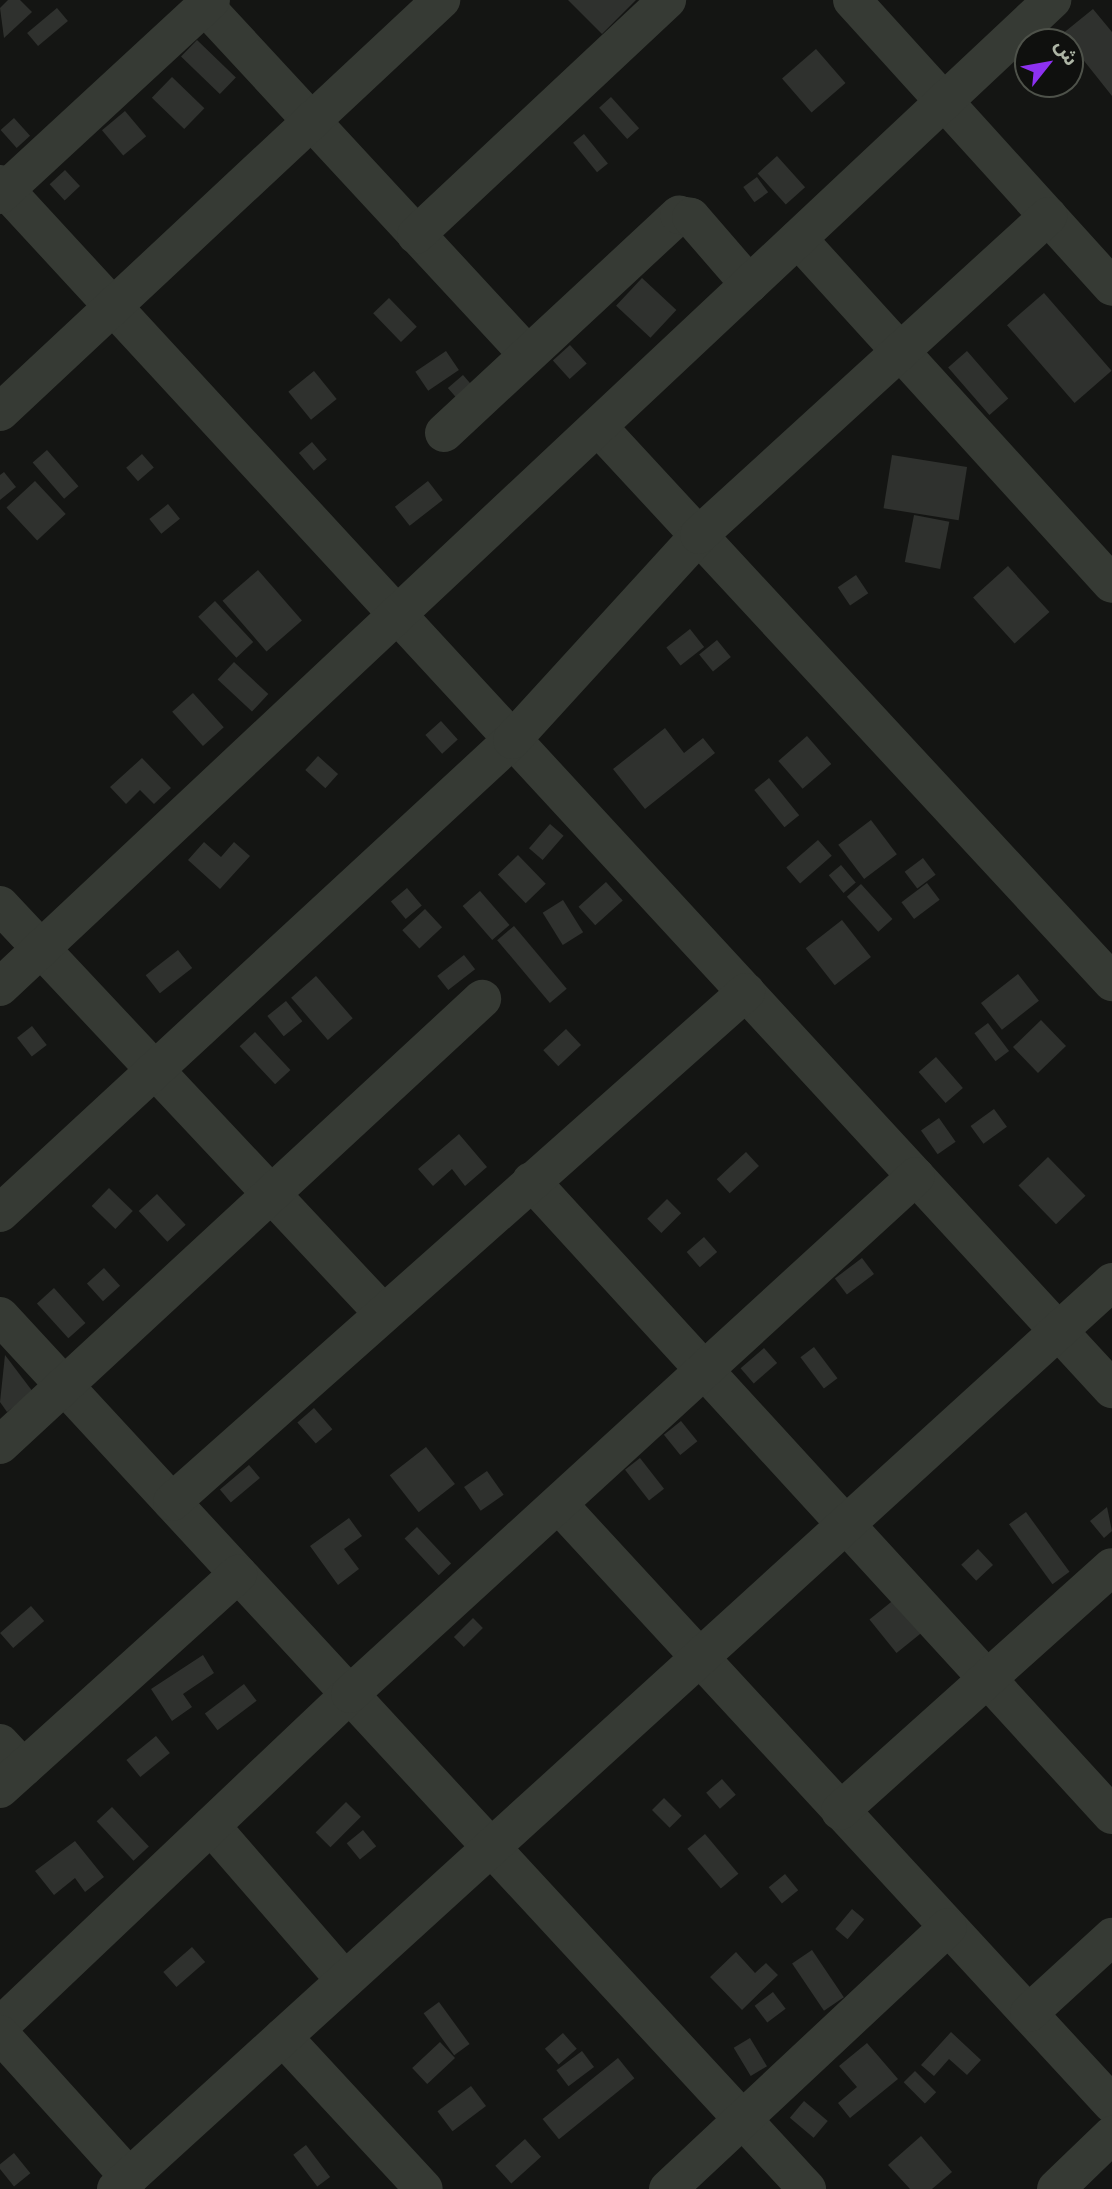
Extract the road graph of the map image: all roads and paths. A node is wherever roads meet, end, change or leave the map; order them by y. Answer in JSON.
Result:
{"nodes":[{"id":1,"x":441,"y":0,"type":"edge"},
{"id":2,"x":667,"y":0,"type":"edge"},
{"id":3,"x":852,"y":0,"type":"edge"},
{"id":4,"x":1052,"y":0,"type":"edge"},
{"id":5,"x":208,"y":3,"type":"edge"},
{"id":6,"x":942,"y":99,"type":"junction"},
{"id":7,"x":311,"y":121,"type":"junction"},
{"id":8,"x":2,"y":190,"type":"edge"},
{"id":9,"x":1048,"y":216,"type":"junction"},
{"id":10,"x":416,"y":235,"type":"junction"},
{"id":11,"x":798,"y":239,"type":"junction"},
{"id":12,"x":749,"y":284,"type":"junction"},
{"id":13,"x":1112,"y":287,"type":"edge"},
{"id":14,"x":113,"y":307,"type":"junction"},
{"id":15,"x":901,"y":347,"type":"junction"},
{"id":16,"x":527,"y":354,"type":"junction"},
{"id":17,"x":0,"y":412,"type":"edge"},
{"id":18,"x":600,"y":429,"type":"junction"},
{"id":19,"x":444,"y":433,"type":"dead end"},
{"id":20,"x":699,"y":535,"type":"junction"},
{"id":21,"x":1112,"y":584,"type":"edge"},
{"id":22,"x":399,"y":616,"type":"junction"},
{"id":23,"x":512,"y":740,"type":"junction"},
{"id":24,"x":0,"y":905,"type":"edge"},
{"id":25,"x":41,"y":949,"type":"junction"},
{"id":26,"x":1112,"y":982,"type":"edge"},
{"id":27,"x":0,"y":988,"type":"edge"},
{"id":28,"x":746,"y":992,"type":"junction"},
{"id":29,"x":482,"y":999,"type":"dead end"},
{"id":30,"x":155,"y":1070,"type":"junction"},
{"id":31,"x":916,"y":1176,"type":"junction"},
{"id":32,"x":531,"y":1181,"type":"junction"},
{"id":33,"x":271,"y":1193,"type":"junction"},
{"id":34,"x":0,"y":1213,"type":"edge"},
{"id":35,"x":1112,"y":1282,"type":"edge"},
{"id":36,"x":383,"y":1313,"type":"junction"},
{"id":37,"x":0,"y":1316,"type":"edge"},
{"id":38,"x":1057,"y":1329,"type":"junction"},
{"id":39,"x":706,"y":1372,"type":"junction"},
{"id":40,"x":65,"y":1385,"type":"junction"},
{"id":41,"x":1112,"y":1389,"type":"edge"},
{"id":42,"x":0,"y":1445,"type":"edge"},
{"id":43,"x":172,"y":1502,"type":"junction"},
{"id":44,"x":560,"y":1506,"type":"junction"},
{"id":45,"x":845,"y":1523,"type":"junction"},
{"id":46,"x":1112,"y":1567,"type":"edge"},
{"id":47,"x":238,"y":1573,"type":"junction"},
{"id":48,"x":695,"y":1656,"type":"junction"},
{"id":49,"x":988,"y":1680,"type":"junction"},
{"id":50,"x":350,"y":1694,"type":"junction"},
{"id":51,"x":8,"y":1767,"type":"edge"},
{"id":52,"x":839,"y":1811,"type":"junction"},
{"id":53,"x":1112,"y":1815,"type":"edge"},
{"id":54,"x":211,"y":1826,"type":"junction"},
{"id":55,"x":491,"y":1847,"type":"junction"},
{"id":56,"x":948,"y":1927,"type":"junction"},
{"id":57,"x":1112,"y":1937,"type":"edge"},
{"id":58,"x":345,"y":1980,"type":"junction"},
{"id":59,"x":1029,"y":2013,"type":"junction"},
{"id":60,"x":0,"y":2026,"type":"edge"},
{"id":61,"x":0,"y":2034,"type":"edge"},
{"id":62,"x":283,"y":2036,"type":"junction"},
{"id":63,"x":1112,"y":2104,"type":"edge"},
{"id":64,"x":743,"y":2120,"type":"junction"},
{"id":65,"x":1112,"y":2135,"type":"edge"},
{"id":66,"x":123,"y":2183,"type":"edge"},
{"id":67,"x":423,"y":2189,"type":"edge"},
{"id":68,"x":668,"y":2189,"type":"edge"},
{"id":69,"x":807,"y":2189,"type":"edge"},
{"id":70,"x":1056,"y":2189,"type":"edge"}],
"edges":[{"from":1,"to":7,"type":"street"},
{"from":2,"to":10,"type":"street"},
{"from":3,"to":6,"type":"street"},
{"from":4,"to":6,"type":"street"},
{"from":5,"to":7,"type":"street"},
{"from":5,"to":8,"type":"street"},
{"from":6,"to":9,"type":"street"},
{"from":6,"to":11,"type":"street"},
{"from":7,"to":10,"type":"street"},
{"from":7,"to":14,"type":"street"},
{"from":8,"to":14,"type":"street"},
{"from":9,"to":13,"type":"street"},
{"from":9,"to":15,"type":"street"},
{"from":10,"to":16,"type":"street"},
{"from":11,"to":12,"type":"street"},
{"from":11,"to":15,"type":"street"},
{"from":12,"to":16,"type":"street"},
{"from":12,"to":18,"type":"street"},
{"from":14,"to":17,"type":"street"},
{"from":14,"to":22,"type":"street"},
{"from":15,"to":20,"type":"street"},
{"from":15,"to":21,"type":"street"},
{"from":16,"to":19,"type":"street"},
{"from":18,"to":20,"type":"street"},
{"from":18,"to":22,"type":"street"},
{"from":20,"to":23,"type":"street"},
{"from":20,"to":26,"type":"street"},
{"from":22,"to":23,"type":"street"},
{"from":22,"to":25,"type":"street"},
{"from":23,"to":28,"type":"street"},
{"from":23,"to":30,"type":"street"},
{"from":24,"to":25,"type":"street"},
{"from":25,"to":27,"type":"street"},
{"from":25,"to":30,"type":"street"},
{"from":28,"to":31,"type":"street"},
{"from":28,"to":32,"type":"street"},
{"from":29,"to":33,"type":"street"},
{"from":30,"to":33,"type":"street"},
{"from":30,"to":34,"type":"street"},
{"from":31,"to":38,"type":"street"},
{"from":31,"to":39,"type":"street"},
{"from":32,"to":36,"type":"street"},
{"from":32,"to":39,"type":"street"},
{"from":33,"to":36,"type":"street"},
{"from":33,"to":40,"type":"street"},
{"from":35,"to":38,"type":"street"},
{"from":36,"to":43,"type":"street"},
{"from":37,"to":40,"type":"street"},
{"from":38,"to":41,"type":"street"},
{"from":38,"to":45,"type":"street"},
{"from":39,"to":44,"type":"street"},
{"from":39,"to":45,"type":"street"},
{"from":40,"to":42,"type":"street"},
{"from":40,"to":43,"type":"street"},
{"from":43,"to":47,"type":"street"},
{"from":44,"to":48,"type":"street"},
{"from":44,"to":50,"type":"street"},
{"from":45,"to":48,"type":"street"},
{"from":45,"to":49,"type":"street"},
{"from":46,"to":49,"type":"street"},
{"from":47,"to":50,"type":"street"},
{"from":47,"to":51,"type":"street"},
{"from":48,"to":52,"type":"street"},
{"from":48,"to":55,"type":"street"},
{"from":49,"to":52,"type":"street"},
{"from":49,"to":53,"type":"street"},
{"from":50,"to":54,"type":"street"},
{"from":50,"to":55,"type":"street"},
{"from":52,"to":56,"type":"street"},
{"from":54,"to":58,"type":"street"},
{"from":54,"to":60,"type":"street"},
{"from":55,"to":58,"type":"street"},
{"from":55,"to":64,"type":"street"},
{"from":56,"to":59,"type":"street"},
{"from":56,"to":64,"type":"street"},
{"from":57,"to":59,"type":"street"},
{"from":58,"to":62,"type":"street"},
{"from":59,"to":63,"type":"street"},
{"from":61,"to":66,"type":"street"},
{"from":62,"to":66,"type":"street"},
{"from":62,"to":67,"type":"street"},
{"from":64,"to":68,"type":"street"},
{"from":64,"to":69,"type":"street"},
{"from":65,"to":70,"type":"street"}]}
